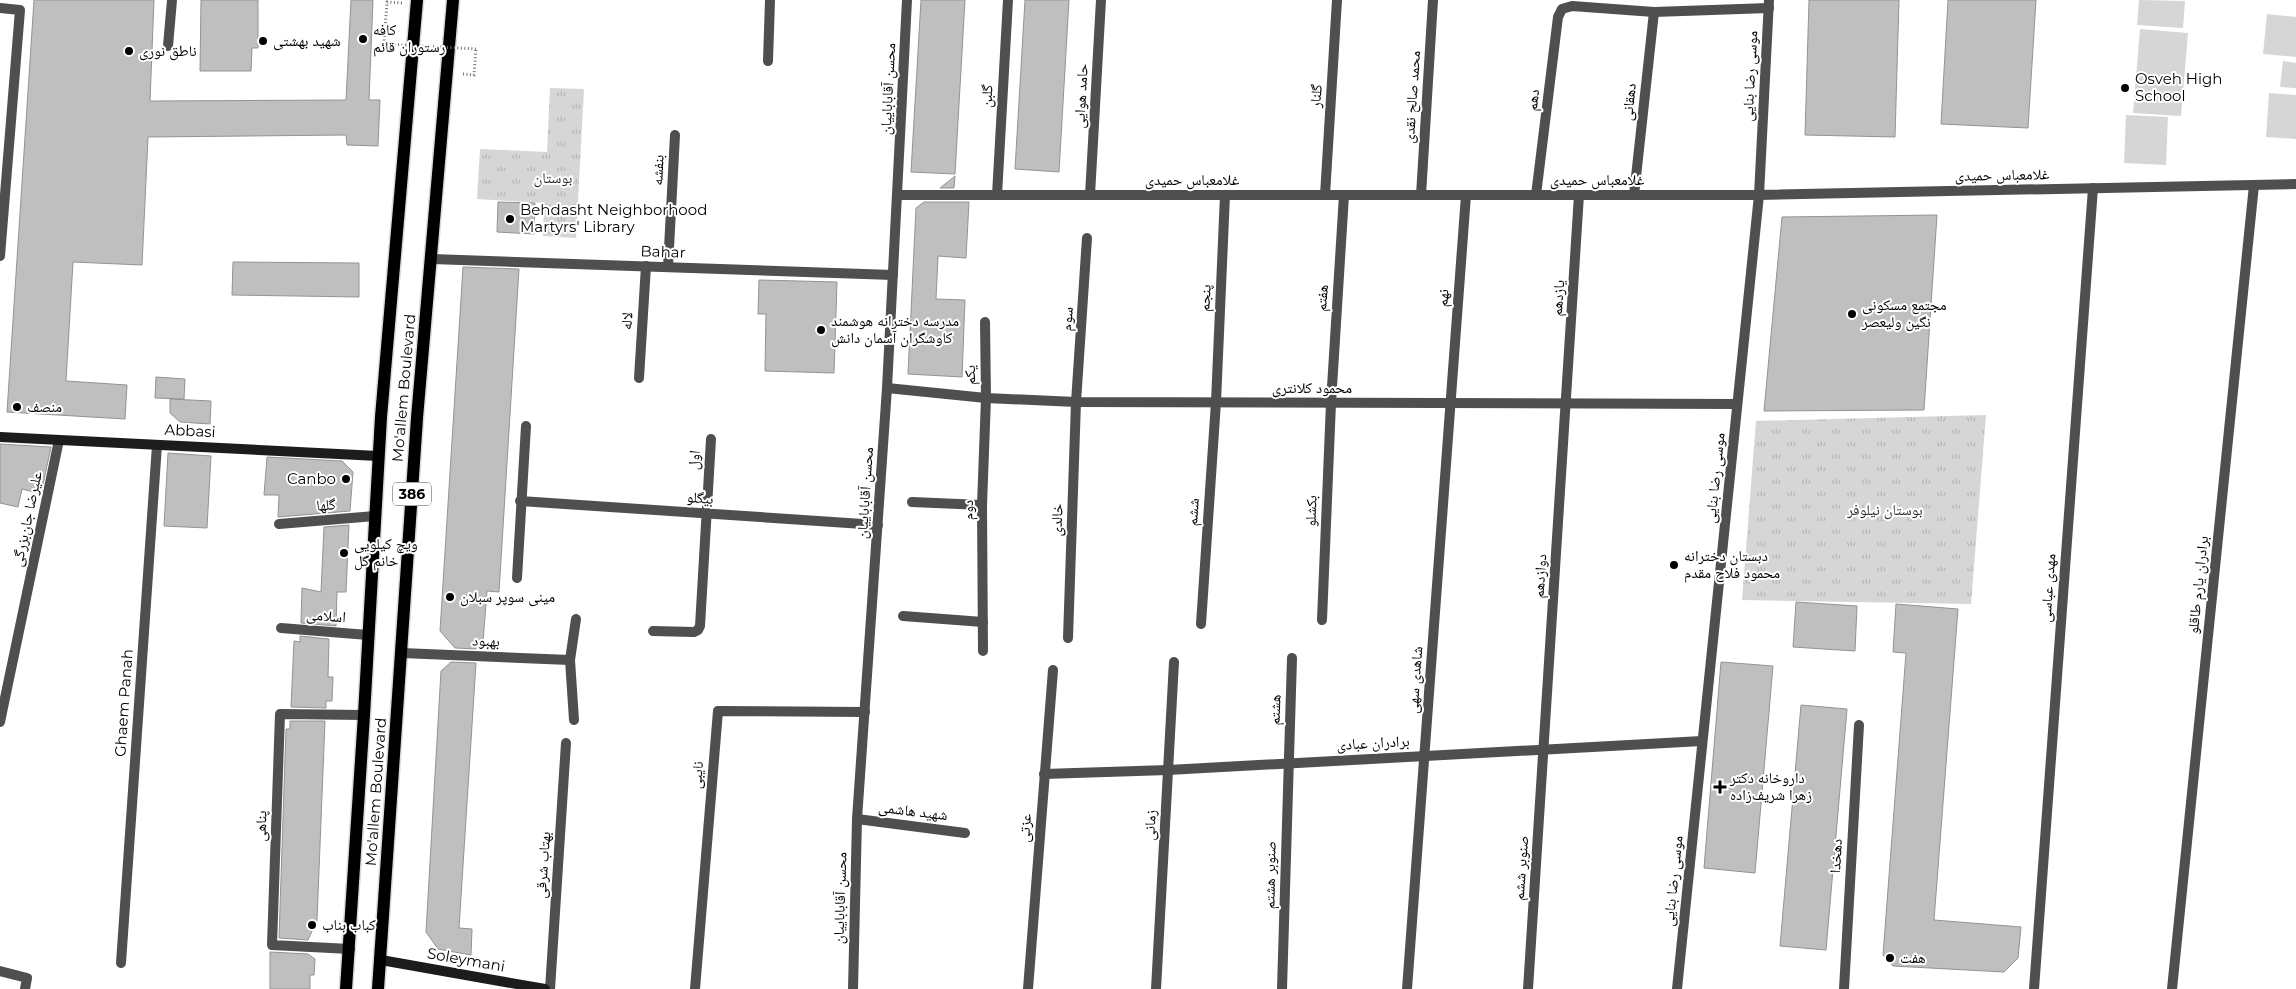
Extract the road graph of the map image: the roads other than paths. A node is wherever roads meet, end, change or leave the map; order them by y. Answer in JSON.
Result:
{"nodes":[{"id":1,"x":172,"y":0,"type":"edge"},
{"id":2,"x":417,"y":0,"type":"edge"},
{"id":3,"x":454,"y":0,"type":"edge"},
{"id":4,"x":770,"y":0,"type":"edge"},
{"id":5,"x":908,"y":0,"type":"edge"},
{"id":6,"x":1008,"y":0,"type":"edge"},
{"id":7,"x":1101,"y":0,"type":"edge"},
{"id":8,"x":1337,"y":0,"type":"edge"},
{"id":9,"x":1434,"y":0,"type":"edge"},
{"id":10,"x":1769,"y":4,"type":"edge"},
{"id":11,"x":0,"y":8,"type":"edge"},
{"id":12,"x":1654,"y":12,"type":"junction"},
{"id":13,"x":168,"y":46,"type":"dead end"},
{"id":14,"x":768,"y":61,"type":"dead end"},
{"id":15,"x":675,"y":135,"type":"dead end"},
{"id":16,"x":2296,"y":184,"type":"edge"},
{"id":17,"x":2254,"y":185,"type":"junction"},
{"id":18,"x":2093,"y":188,"type":"junction"},
{"id":19,"x":996,"y":194,"type":"junction"},
{"id":20,"x":898,"y":195,"type":"junction"},
{"id":21,"x":1090,"y":195,"type":"junction"},
{"id":22,"x":1225,"y":195,"type":"junction"},
{"id":23,"x":1325,"y":195,"type":"junction"},
{"id":24,"x":1344,"y":195,"type":"junction"},
{"id":25,"x":1421,"y":195,"type":"junction"},
{"id":26,"x":1466,"y":195,"type":"junction"},
{"id":27,"x":1536,"y":195,"type":"junction"},
{"id":28,"x":1579,"y":195,"type":"junction"},
{"id":29,"x":1634,"y":195,"type":"junction"},
{"id":30,"x":1759,"y":195,"type":"junction"},
{"id":31,"x":1087,"y":238,"type":"dead end"},
{"id":32,"x":0,"y":256,"type":"edge"},
{"id":33,"x":432,"y":259,"type":"junction"},
{"id":34,"x":646,"y":266,"type":"junction"},
{"id":35,"x":668,"y":267,"type":"junction"},
{"id":36,"x":893,"y":275,"type":"junction"},
{"id":37,"x":984,"y":322,"type":"dead end"},
{"id":38,"x":639,"y":378,"type":"dead end"},
{"id":39,"x":887,"y":388,"type":"junction"},
{"id":40,"x":986,"y":398,"type":"junction"},
{"id":41,"x":1076,"y":402,"type":"junction"},
{"id":42,"x":1216,"y":402,"type":"junction"},
{"id":43,"x":1331,"y":403,"type":"junction"},
{"id":44,"x":1450,"y":403,"type":"junction"},
{"id":45,"x":1566,"y":404,"type":"junction"},
{"id":46,"x":1737,"y":404,"type":"junction"},
{"id":47,"x":526,"y":426,"type":"dead end"},
{"id":48,"x":0,"y":437,"type":"edge"},
{"id":49,"x":711,"y":439,"type":"dead end"},
{"id":50,"x":59,"y":440,"type":"junction"},
{"id":51,"x":157,"y":445,"type":"junction"},
{"id":52,"x":378,"y":456,"type":"junction"},
{"id":53,"x":520,"y":501,"type":"junction"},
{"id":54,"x":912,"y":502,"type":"dead end"},
{"id":55,"x":982,"y":505,"type":"junction"},
{"id":56,"x":705,"y":514,"type":"junction"},
{"id":57,"x":375,"y":516,"type":"junction"},
{"id":58,"x":279,"y":524,"type":"dead end"},
{"id":59,"x":878,"y":525,"type":"junction"},
{"id":60,"x":517,"y":578,"type":"dead end"},
{"id":61,"x":903,"y":616,"type":"dead end"},
{"id":62,"x":576,"y":619,"type":"dead end"},
{"id":63,"x":1322,"y":620,"type":"dead end"},
{"id":64,"x":983,"y":622,"type":"junction"},
{"id":65,"x":1201,"y":624,"type":"dead end"},
{"id":66,"x":281,"y":628,"type":"dead end"},
{"id":67,"x":653,"y":630,"type":"dead end"},
{"id":68,"x":368,"y":635,"type":"junction"},
{"id":69,"x":1068,"y":638,"type":"dead end"},
{"id":70,"x":984,"y":651,"type":"dead end"},
{"id":71,"x":402,"y":653,"type":"junction"},
{"id":72,"x":1292,"y":658,"type":"dead end"},
{"id":73,"x":570,"y":660,"type":"junction"},
{"id":74,"x":1174,"y":662,"type":"dead end"},
{"id":75,"x":1053,"y":670,"type":"dead end"},
{"id":76,"x":865,"y":712,"type":"junction"},
{"id":77,"x":364,"y":714,"type":"junction"},
{"id":78,"x":574,"y":720,"type":"dead end"},
{"id":79,"x":0,"y":722,"type":"edge"},
{"id":80,"x":1859,"y":725,"type":"dead end"},
{"id":81,"x":1702,"y":741,"type":"junction"},
{"id":82,"x":566,"y":743,"type":"dead end"},
{"id":83,"x":1543,"y":750,"type":"junction"},
{"id":84,"x":1425,"y":756,"type":"junction"},
{"id":85,"x":1288,"y":762,"type":"junction"},
{"id":86,"x":1168,"y":770,"type":"junction"},
{"id":87,"x":1044,"y":774,"type":"junction"},
{"id":88,"x":857,"y":819,"type":"junction"},
{"id":89,"x":965,"y":833,"type":"dead end"},
{"id":90,"x":350,"y":949,"type":"junction"},
{"id":91,"x":381,"y":960,"type":"junction"},
{"id":92,"x":121,"y":963,"type":"dead end"},
{"id":93,"x":0,"y":971,"type":"edge"},
{"id":94,"x":25,"y":989,"type":"edge"},
{"id":95,"x":346,"y":989,"type":"edge"},
{"id":96,"x":378,"y":989,"type":"edge"},
{"id":97,"x":545,"y":989,"type":"edge"},
{"id":98,"x":550,"y":989,"type":"edge"},
{"id":99,"x":695,"y":989,"type":"edge"},
{"id":100,"x":853,"y":989,"type":"edge"},
{"id":101,"x":1028,"y":989,"type":"edge"},
{"id":102,"x":1156,"y":989,"type":"edge"},
{"id":103,"x":1282,"y":989,"type":"edge"},
{"id":104,"x":1408,"y":989,"type":"edge"},
{"id":105,"x":1528,"y":989,"type":"edge"},
{"id":106,"x":1677,"y":989,"type":"edge"},
{"id":107,"x":1844,"y":989,"type":"edge"},
{"id":108,"x":2034,"y":989,"type":"edge"},
{"id":109,"x":2172,"y":989,"type":"edge"}],
"edges":[{"from":1,"to":13,"type":"street"},
{"from":2,"to":52,"type":"main road","name":"Mo'allem Boulevard","number":"386"},
{"from":3,"to":33,"type":"main road","name":"Mo'allem Boulevard","number":"386"},
{"from":4,"to":14,"type":"street"},
{"from":5,"to":20,"type":"street","name":"محسن آقاباباییان"},
{"from":6,"to":19,"type":"street","name":"گلبن"},
{"from":7,"to":21,"type":"street","name":"حامد هوایی"},
{"from":8,"to":23,"type":"street","name":"گلنار"},
{"from":9,"to":25,"type":"street","name":"محمد صالح نقدی"},
{"from":10,"to":12,"type":"street"},
{"from":10,"to":30,"type":"street","name":"موسی رضا بنایی"},
{"from":11,"to":32,"type":"street"},
{"from":12,"to":27,"type":"street","name":"دهم"},
{"from":12,"to":29,"type":"street","name":"دهقانی"},
{"from":15,"to":35,"type":"street","name":"بنفشه"},
{"from":16,"to":17,"type":"street","name":"غلامعباس حمیدی"},
{"from":17,"to":18,"type":"street","name":"غلامعباس حمیدی"},
{"from":17,"to":109,"type":"street","name":"برادران یارم طاقلو"},
{"from":18,"to":30,"type":"street","name":"غلامعباس حمیدی"},
{"from":18,"to":108,"type":"street","name":"مهدی عباسی"},
{"from":19,"to":20,"type":"street","name":"غلامعباس حمیدی"},
{"from":19,"to":21,"type":"street","name":"غلامعباس حمیدی"},
{"from":20,"to":36,"type":"street","name":"محسن آقاباباییان"},
{"from":21,"to":22,"type":"street","name":"غلامعباس حمیدی"},
{"from":22,"to":23,"type":"street","name":"غلامعباس حمیدی"},
{"from":22,"to":42,"type":"street","name":"پنجم"},
{"from":23,"to":24,"type":"street","name":"غلامعباس حمیدی"},
{"from":24,"to":25,"type":"street","name":"غلامعباس حمیدی"},
{"from":24,"to":43,"type":"street","name":"هفتم"},
{"from":25,"to":26,"type":"street","name":"غلامعباس حمیدی"},
{"from":26,"to":27,"type":"street","name":"غلامعباس حمیدی"},
{"from":26,"to":44,"type":"street","name":"نهم"},
{"from":27,"to":28,"type":"street","name":"غلامعباس حمیدی"},
{"from":28,"to":29,"type":"street","name":"غلامعباس حمیدی"},
{"from":28,"to":45,"type":"street","name":"یازدهم"},
{"from":29,"to":30,"type":"street","name":"غلامعباس حمیدی"},
{"from":30,"to":46,"type":"street","name":"موسی رضا بنایی"},
{"from":31,"to":41,"type":"street","name":"سوم"},
{"from":33,"to":34,"type":"street","name":"Bahar"},
{"from":33,"to":71,"type":"main road","name":"Mo'allem Boulevard","number":"386"},
{"from":34,"to":35,"type":"street","name":"Bahar"},
{"from":34,"to":38,"type":"street","name":"لاله"},
{"from":35,"to":36,"type":"street","name":"Bahar"},
{"from":36,"to":39,"type":"street","name":"محسن آقاباباییان"},
{"from":37,"to":40,"type":"street","name":"یکم"},
{"from":39,"to":40,"type":"street","name":"محمود کلانتری"},
{"from":39,"to":59,"type":"street","name":"محسن آقاباباییان"},
{"from":40,"to":41,"type":"street","name":"محمود کلانتری"},
{"from":40,"to":55,"type":"street","name":"دوم"},
{"from":41,"to":42,"type":"street","name":"محمود کلانتری"},
{"from":41,"to":69,"type":"street","name":"خالدی"},
{"from":42,"to":43,"type":"street","name":"محمود کلانتری"},
{"from":42,"to":65,"type":"street","name":"ششم"},
{"from":43,"to":44,"type":"street","name":"محمود کلانتری"},
{"from":43,"to":63,"type":"street","name":"بکشلو"},
{"from":44,"to":45,"type":"street","name":"محمود کلانتری"},
{"from":44,"to":84,"type":"street","name":"شاهدی سهی"},
{"from":45,"to":46,"type":"street","name":"محمود کلانتری"},
{"from":45,"to":83,"type":"street","name":"دوازدهم"},
{"from":46,"to":81,"type":"street","name":"موسی رضا بنایی"},
{"from":47,"to":53,"type":"street"},
{"from":48,"to":50,"type":"street","name":"Abbasi"},
{"from":49,"to":56,"type":"street","name":"اول"},
{"from":50,"to":51,"type":"street","name":"Abbasi"},
{"from":50,"to":79,"type":"street","name":"علیرضا جان‌بزرگی"},
{"from":51,"to":52,"type":"street","name":"Abbasi"},
{"from":51,"to":92,"type":"street","name":"Ghaem Panah"},
{"from":52,"to":57,"type":"main road","name":"Mo'allem Boulevard","number":"386"},
{"from":53,"to":56,"type":"street","name":"بیگلو"},
{"from":53,"to":60,"type":"street"},
{"from":54,"to":55,"type":"street"},
{"from":55,"to":64,"type":"street","name":"دوم"},
{"from":56,"to":59,"type":"street","name":"بیگلو"},
{"from":56,"to":67,"type":"street"},
{"from":57,"to":58,"type":"street","name":"گلها"},
{"from":57,"to":68,"type":"main road","name":"Mo'allem Boulevard","number":"386"},
{"from":59,"to":76,"type":"street","name":"محسن آقاباباییان"},
{"from":61,"to":64,"type":"street"},
{"from":62,"to":73,"type":"street"},
{"from":64,"to":70,"type":"street","name":"دوم"},
{"from":66,"to":68,"type":"street","name":"اسلامی"},
{"from":68,"to":77,"type":"main road","name":"Mo'allem Boulevard","number":"386"},
{"from":71,"to":73,"type":"street","name":"بهبود"},
{"from":71,"to":91,"type":"main road","name":"Mo'allem Boulevard","number":"386"},
{"from":72,"to":85,"type":"street","name":"هشتم"},
{"from":73,"to":78,"type":"street"},
{"from":74,"to":86,"type":"street","name":"زمانی"},
{"from":75,"to":87,"type":"street","name":"عزتی"},
{"from":76,"to":88,"type":"street","name":"محسن آقاباباییان"},
{"from":76,"to":99,"type":"street","name":"نایبی"},
{"from":77,"to":90,"type":"main road","name":"Mo'allem Boulevard","number":"386"},
{"from":77,"to":90,"type":"street","name":"پناهی"},
{"from":80,"to":107,"type":"street","name":"دهخدا"},
{"from":81,"to":83,"type":"street","name":"برادران عبادی"},
{"from":81,"to":106,"type":"street","name":"موسی رضا بنایی"},
{"from":82,"to":98,"type":"street","name":"بهتاب شرقی"},
{"from":83,"to":84,"type":"street","name":"برادران عبادی"},
{"from":83,"to":105,"type":"street","name":"صنوبر ششم"},
{"from":84,"to":85,"type":"street","name":"برادران عبادی"},
{"from":84,"to":104,"type":"street","name":"شاهدی سهی"},
{"from":85,"to":86,"type":"street","name":"برادران عبادی"},
{"from":85,"to":103,"type":"street","name":"صنوبر هشتم"},
{"from":86,"to":87,"type":"street","name":"برادران عبادی"},
{"from":86,"to":102,"type":"street","name":"زمانی"},
{"from":87,"to":101,"type":"street","name":"عزتی"},
{"from":88,"to":89,"type":"street","name":"شهید هاشمی"},
{"from":88,"to":100,"type":"street","name":"محسن آقاباباییان"},
{"from":90,"to":95,"type":"main road","name":"Mo'allem Boulevard","number":"386"},
{"from":91,"to":96,"type":"main road","name":"Mo'allem Boulevard","number":"386"},
{"from":91,"to":97,"type":"street","name":"Soleymani"},
{"from":93,"to":94,"type":"street"}]}
